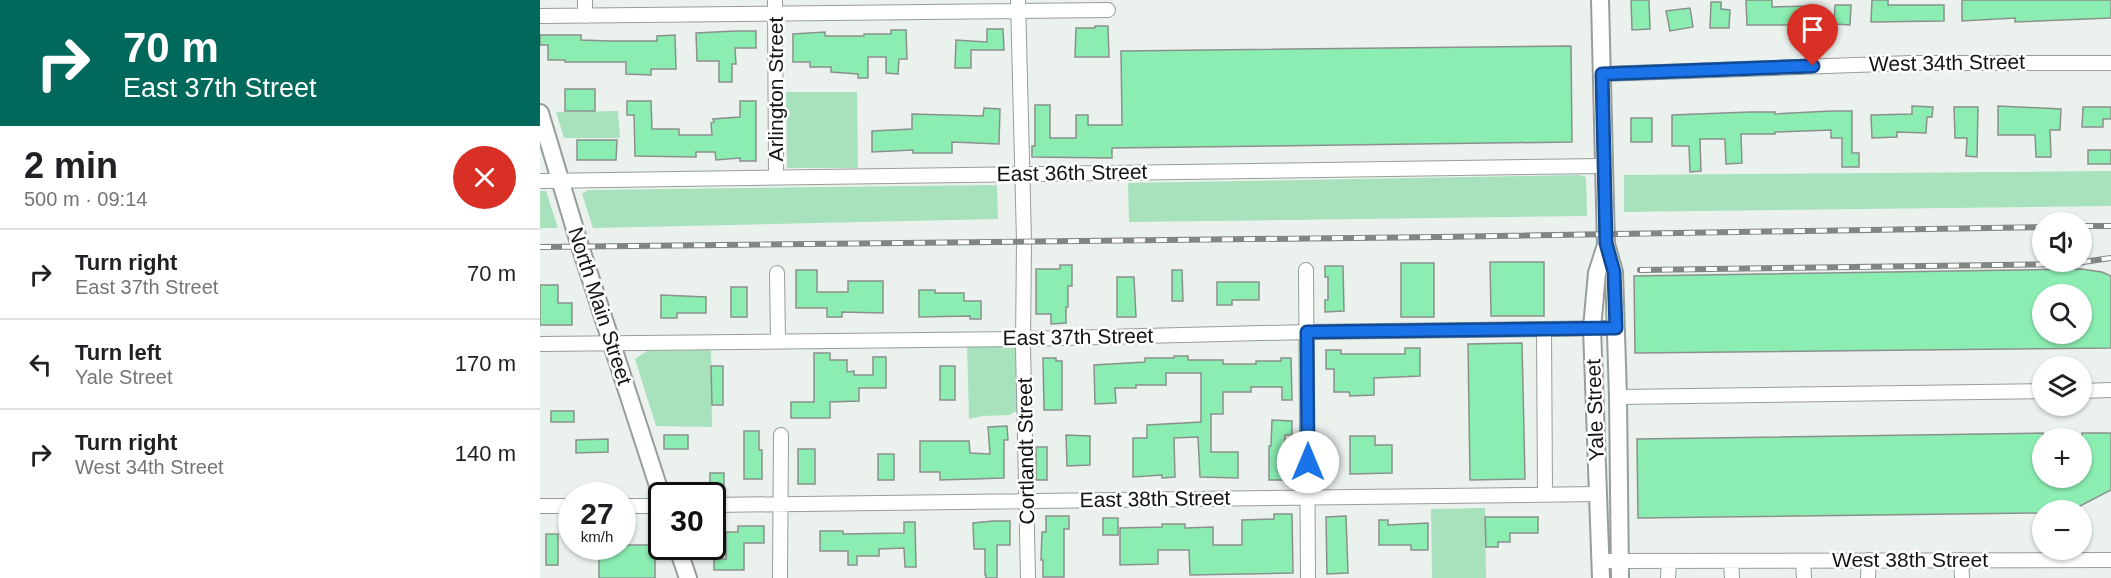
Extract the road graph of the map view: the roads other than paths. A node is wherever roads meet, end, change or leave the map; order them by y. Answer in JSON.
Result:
{"nodes":[{"id":1,"x":585,"y":0,"type":"edge"},
{"id":2,"x":1600,"y":0,"type":"edge"},
{"id":3,"x":1018,"y":6,"type":"edge"},
{"id":4,"x":775,"y":7,"type":"edge"},
{"id":5,"x":1108,"y":10,"type":"dead end"},
{"id":6,"x":540,"y":16,"type":"edge"},
{"id":7,"x":585,"y":16,"type":"junction"},
{"id":8,"x":2111,"y":63,"type":"edge"},
{"id":9,"x":1602,"y":74,"type":"junction"},
{"id":10,"x":540,"y":113,"type":"edge"},
{"id":11,"x":1604,"y":166,"type":"junction"},
{"id":12,"x":1022,"y":174,"type":"junction"},
{"id":13,"x":776,"y":177,"type":"junction"},
{"id":14,"x":540,"y":181,"type":"edge"},
{"id":15,"x":561,"y":181,"type":"junction"},
{"id":16,"x":1606,"y":243,"type":"junction"},
{"id":17,"x":1306,"y":270,"type":"dead end"},
{"id":18,"x":777,"y":273,"type":"dead end"},
{"id":19,"x":1592,"y":328,"type":"junction"},
{"id":20,"x":1616,"y":328,"type":"junction"},
{"id":21,"x":1544,"y":329,"type":"junction"},
{"id":22,"x":1307,"y":332,"type":"junction"},
{"id":23,"x":1023,"y":339,"type":"junction"},
{"id":24,"x":778,"y":340,"type":"junction"},
{"id":25,"x":611,"y":343,"type":"junction"},
{"id":26,"x":540,"y":344,"type":"edge"},
{"id":27,"x":2111,"y":390,"type":"edge"},
{"id":28,"x":2032,"y":391,"type":"edge"},
{"id":29,"x":2092,"y":391,"type":"edge"},
{"id":30,"x":1594,"y":396,"type":"junction"},
{"id":31,"x":1618,"y":397,"type":"junction"},
{"id":32,"x":781,"y":435,"type":"dead end"},
{"id":33,"x":657,"y":482,"type":"edge"},
{"id":34,"x":1545,"y":494,"type":"junction"},
{"id":35,"x":1598,"y":494,"type":"junction"},
{"id":36,"x":1308,"y":497,"type":"junction"},
{"id":37,"x":1027,"y":500,"type":"junction"},
{"id":38,"x":780,"y":503,"type":"junction"},
{"id":39,"x":726,"y":505,"type":"edge"},
{"id":40,"x":540,"y":506,"type":"edge"},
{"id":41,"x":558,"y":506,"type":"edge"},
{"id":42,"x":681,"y":560,"type":"edge"},
{"id":43,"x":1869,"y":560,"type":"junction"},
{"id":44,"x":1961,"y":560,"type":"junction"},
{"id":45,"x":2111,"y":560,"type":"edge"},
{"id":46,"x":1669,"y":561,"type":"junction"},
{"id":47,"x":1731,"y":561,"type":"junction"},
{"id":48,"x":1803,"y":561,"type":"junction"},
{"id":49,"x":1601,"y":569,"type":"edge"},
{"id":50,"x":1620,"y":570,"type":"edge"},
{"id":51,"x":687,"y":578,"type":"edge"},
{"id":52,"x":780,"y":578,"type":"edge"},
{"id":53,"x":1028,"y":578,"type":"edge"},
{"id":54,"x":1308,"y":578,"type":"edge"},
{"id":55,"x":1668,"y":578,"type":"edge"},
{"id":56,"x":1732,"y":578,"type":"edge"},
{"id":57,"x":1804,"y":578,"type":"edge"},
{"id":58,"x":1868,"y":578,"type":"edge"},
{"id":59,"x":1962,"y":578,"type":"edge"}],
"edges":[{"from":1,"to":7,"type":"street"},
{"from":2,"to":9,"type":"main road","name":"Yale Street"},
{"from":3,"to":4,"type":"street"},
{"from":3,"to":5,"type":"street"},
{"from":3,"to":12,"type":"street","name":"Cortlandt Street"},
{"from":4,"to":7,"type":"street"},
{"from":4,"to":13,"type":"street","name":"Arlington Street"},
{"from":6,"to":7,"type":"street"},
{"from":8,"to":9,"type":"street","name":"West 34th Street"},
{"from":9,"to":11,"type":"main road","name":"Yale Street"},
{"from":10,"to":15,"type":"main road","name":"North Main Street"},
{"from":11,"to":12,"type":"street","name":"East 36th Street"},
{"from":11,"to":16,"type":"main road","name":"Yale Street"},
{"from":12,"to":13,"type":"street","name":"East 36th Street"},
{"from":12,"to":23,"type":"street","name":"Cortlandt Street"},
{"from":13,"to":15,"type":"street","name":"East 36th Street"},
{"from":14,"to":15,"type":"street","name":"East 36th Street"},
{"from":15,"to":25,"type":"main road","name":"North Main Street"},
{"from":16,"to":19,"type":"main road","name":"Yale Street"},
{"from":16,"to":20,"type":"main road","name":"Yale Street"},
{"from":17,"to":22,"type":"street"},
{"from":18,"to":24,"type":"street"},
{"from":19,"to":20,"type":"street","name":"East 37th Street"},
{"from":19,"to":21,"type":"street","name":"East 37th Street"},
{"from":19,"to":30,"type":"main road","name":"Yale Street"},
{"from":20,"to":31,"type":"main road","name":"Yale Street"},
{"from":21,"to":22,"type":"street","name":"East 37th Street"},
{"from":21,"to":34,"type":"street"},
{"from":22,"to":23,"type":"street","name":"East 37th Street"},
{"from":22,"to":36,"type":"street"},
{"from":23,"to":24,"type":"street","name":"East 37th Street"},
{"from":23,"to":37,"type":"street","name":"Cortlandt Street"},
{"from":24,"to":25,"type":"street","name":"East 37th Street"},
{"from":25,"to":26,"type":"street","name":"East 37th Street"},
{"from":25,"to":33,"type":"main road","name":"North Main Street"},
{"from":27,"to":29,"type":"street"},
{"from":28,"to":31,"type":"street"},
{"from":30,"to":31,"type":"main road"},
{"from":30,"to":35,"type":"main road","name":"Yale Street"},
{"from":31,"to":50,"type":"main road","name":"Yale Street"},
{"from":32,"to":38,"type":"street"},
{"from":34,"to":35,"type":"street","name":"East 38th Street"},
{"from":34,"to":36,"type":"street","name":"East 38th Street"},
{"from":35,"to":49,"type":"main road","name":"Yale Street"},
{"from":36,"to":37,"type":"street","name":"East 38th Street"},
{"from":36,"to":54,"type":"street"},
{"from":37,"to":38,"type":"street","name":"East 38th Street"},
{"from":37,"to":53,"type":"street","name":"Cortlandt Street"},
{"from":38,"to":39,"type":"street","name":"East 38th Street"},
{"from":38,"to":52,"type":"street"},
{"from":40,"to":41,"type":"street"},
{"from":42,"to":51,"type":"main road"},
{"from":43,"to":44,"type":"street","name":"West 38th Street"},
{"from":43,"to":48,"type":"street","name":"West 38th Street"},
{"from":43,"to":58,"type":"street"},
{"from":44,"to":45,"type":"street","name":"West 38th Street"},
{"from":44,"to":59,"type":"street"},
{"from":46,"to":47,"type":"street","name":"West 38th Street"},
{"from":46,"to":50,"type":"street","name":"West 38th Street"},
{"from":46,"to":55,"type":"street"},
{"from":47,"to":48,"type":"street","name":"West 38th Street"},
{"from":47,"to":56,"type":"street"},
{"from":48,"to":57,"type":"street"},
{"from":49,"to":50,"type":"street","name":"West 38th Street"}]}
